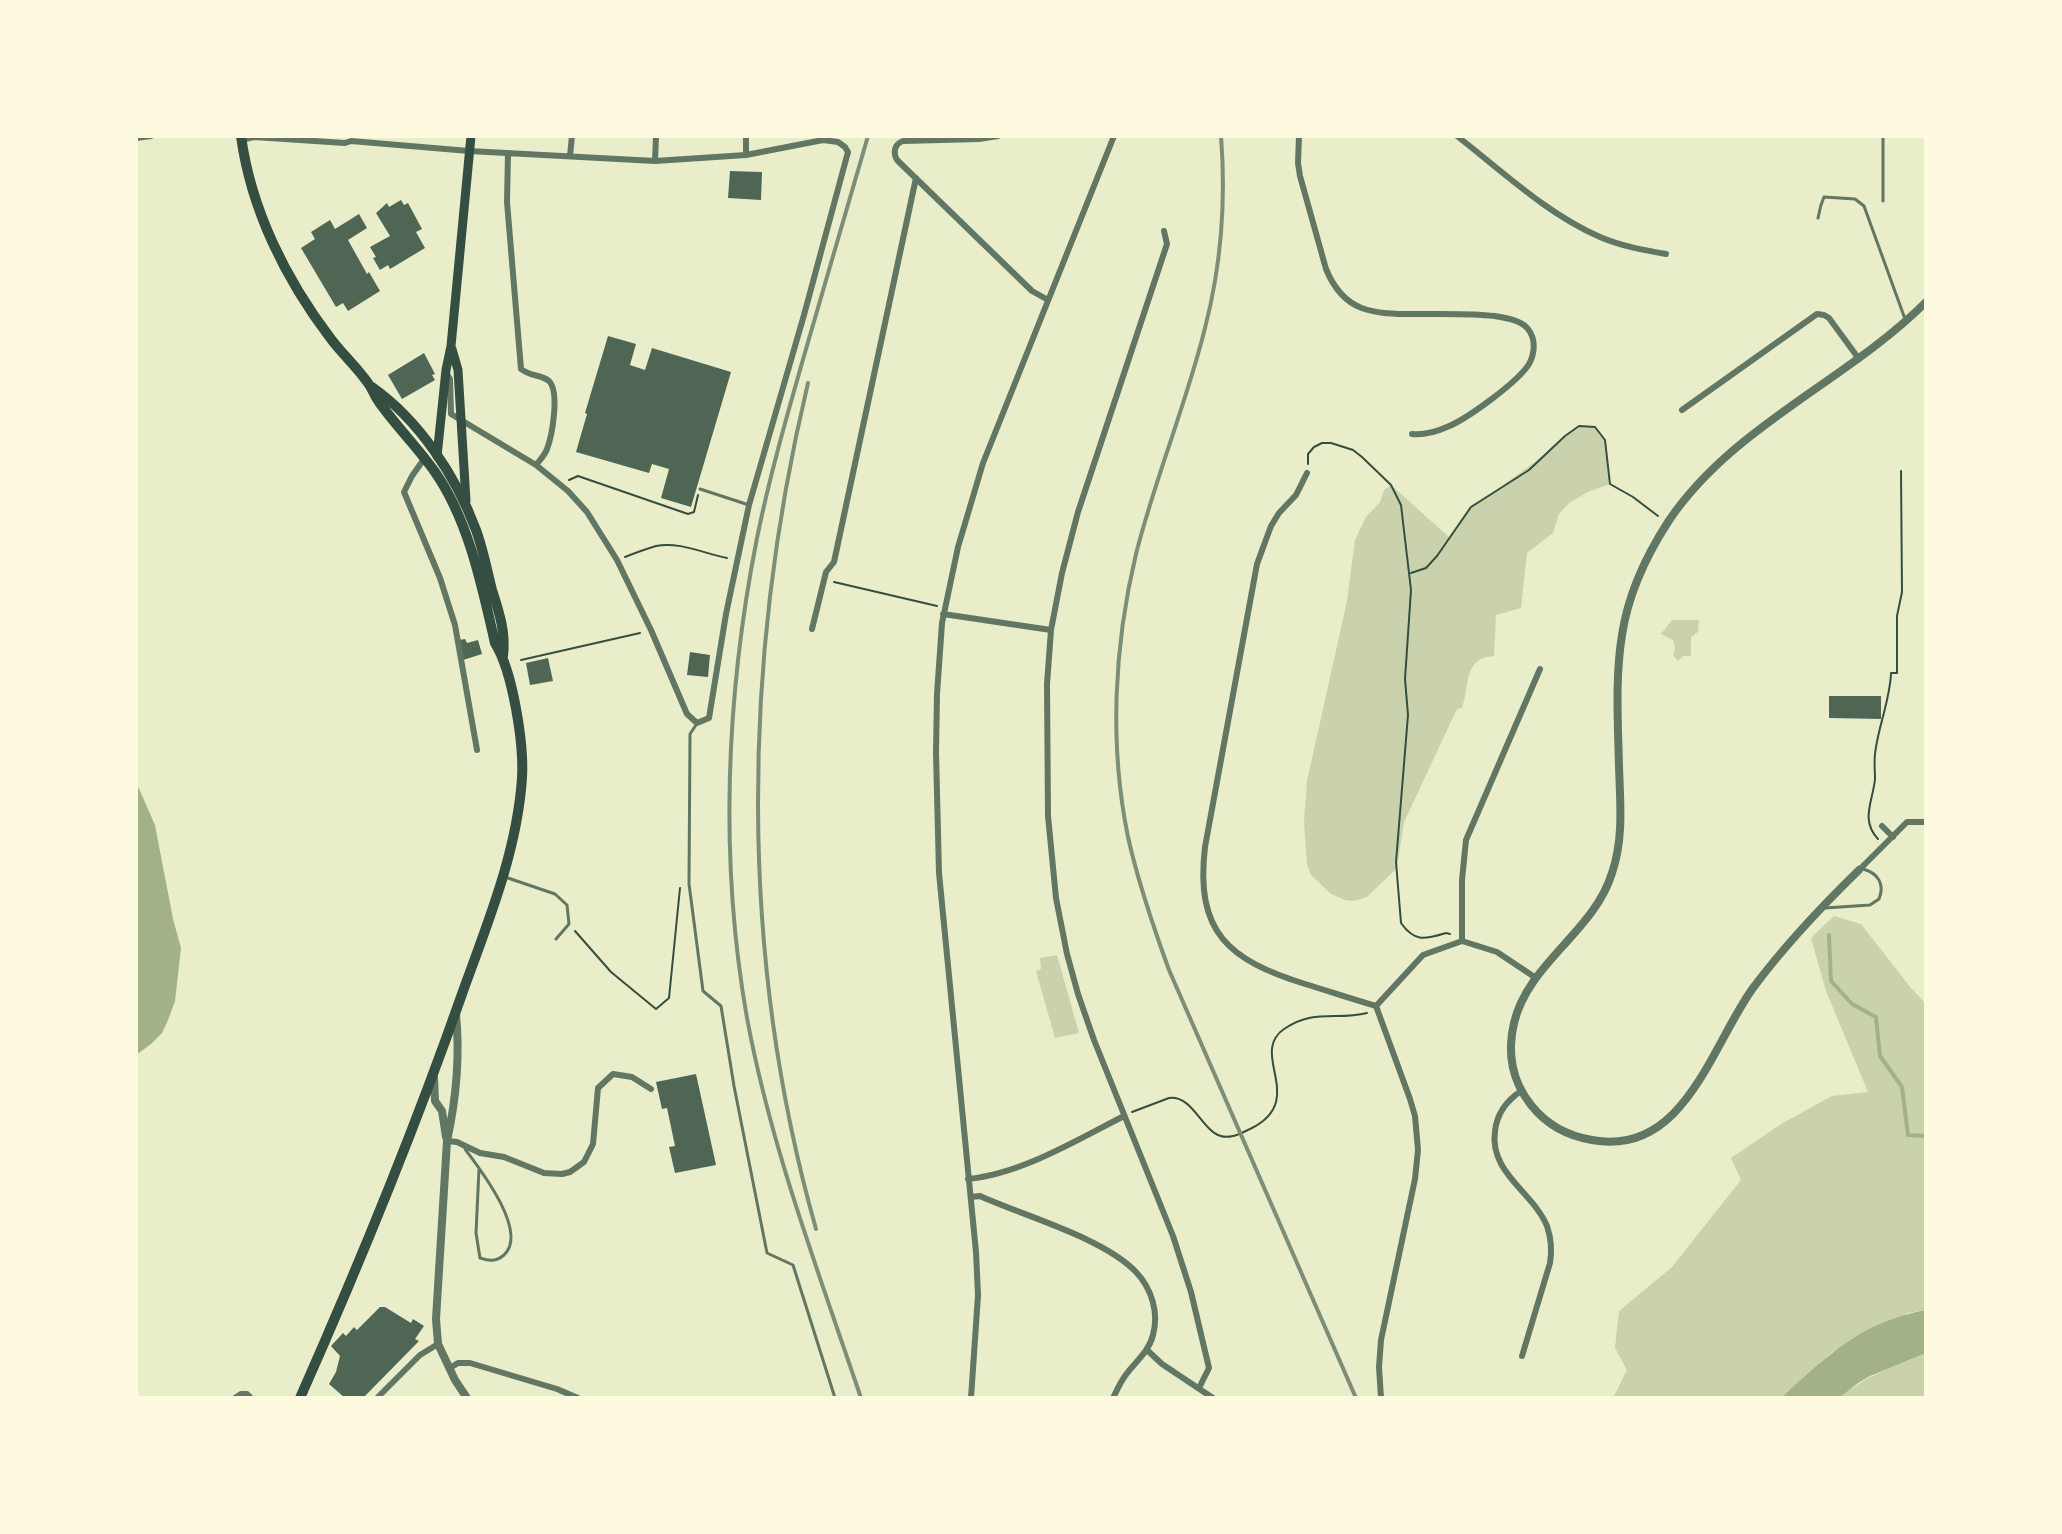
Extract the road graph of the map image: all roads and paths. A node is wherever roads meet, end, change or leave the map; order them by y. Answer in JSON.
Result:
{"nodes":[{"id":1,"x":151,"y":136,"type":"edge"},
{"id":2,"x":471,"y":136,"type":"edge"},
{"id":3,"x":572,"y":136,"type":"edge"},
{"id":4,"x":656,"y":136,"type":"edge"},
{"id":5,"x":746,"y":136,"type":"edge"},
{"id":6,"x":852,"y":136,"type":"edge"},
{"id":7,"x":859,"y":136,"type":"edge"},
{"id":8,"x":998,"y":136,"type":"edge"},
{"id":9,"x":1114,"y":136,"type":"edge"},
{"id":10,"x":1299,"y":136,"type":"edge"},
{"id":11,"x":1457,"y":136,"type":"edge"},
{"id":12,"x":1883,"y":136,"type":"edge"},
{"id":13,"x":136,"y":138,"type":"edge"},
{"id":14,"x":241,"y":138,"type":"edge"},
{"id":15,"x":351,"y":139,"type":"edge"},
{"id":16,"x":469,"y":151,"type":"junction"},
{"id":17,"x":508,"y":153,"type":"junction"},
{"id":18,"x":746,"y":155,"type":"junction"},
{"id":19,"x":570,"y":156,"type":"junction"},
{"id":20,"x":655,"y":161,"type":"junction"},
{"id":21,"x":916,"y":178,"type":"junction"},
{"id":22,"x":1883,"y":201,"type":"dead end"},
{"id":23,"x":1818,"y":218,"type":"dead end"},
{"id":24,"x":1164,"y":231,"type":"dead end"},
{"id":25,"x":1666,"y":254,"type":"dead end"},
{"id":26,"x":1048,"y":300,"type":"junction"},
{"id":27,"x":1926,"y":302,"type":"edge"},
{"id":28,"x":1907,"y":321,"type":"junction"},
{"id":29,"x":451,"y":346,"type":"junction"},
{"id":30,"x":1859,"y":359,"type":"junction"},
{"id":31,"x":446,"y":370,"type":"junction"},
{"id":32,"x":370,"y":386,"type":"junction"},
{"id":33,"x":1682,"y":410,"type":"dead end"},
{"id":34,"x":460,"y":420,"type":"junction"},
{"id":35,"x":1412,"y":434,"type":"dead end"},
{"id":36,"x":440,"y":436,"type":"junction"},
{"id":37,"x":425,"y":440,"type":"junction"},
{"id":38,"x":437,"y":456,"type":"junction"},
{"id":39,"x":424,"y":459,"type":"junction"},
{"id":40,"x":536,"y":465,"type":"junction"},
{"id":41,"x":1901,"y":471,"type":"dead end"},
{"id":42,"x":436,"y":473,"type":"junction"},
{"id":43,"x":1307,"y":473,"type":"joint"},
{"id":44,"x":568,"y":480,"type":"dead end"},
{"id":45,"x":700,"y":489,"type":"joint"},
{"id":46,"x":749,"y":505,"type":"junction"},
{"id":47,"x":466,"y":508,"type":"junction"},
{"id":48,"x":1661,"y":518,"type":"dead end"},
{"id":49,"x":624,"y":557,"type":"dead end"},
{"id":50,"x":730,"y":559,"type":"dead end"},
{"id":51,"x":1410,"y":573,"type":"junction"},
{"id":52,"x":824,"y":579,"type":"junction"},
{"id":53,"x":938,"y":607,"type":"dead end"},
{"id":54,"x":943,"y":614,"type":"junction"},
{"id":55,"x":812,"y":629,"type":"dead end"},
{"id":56,"x":1051,"y":630,"type":"junction"},
{"id":57,"x":641,"y":633,"type":"dead end"},
{"id":58,"x":503,"y":656,"type":"junction"},
{"id":59,"x":521,"y":660,"type":"dead end"},
{"id":60,"x":1540,"y":669,"type":"dead end"},
{"id":61,"x":697,"y":723,"type":"junction"},
{"id":62,"x":477,"y":750,"type":"dead end"},
{"id":63,"x":1926,"y":822,"type":"edge"},
{"id":64,"x":1882,"y":826,"type":"dead end"},
{"id":65,"x":1893,"y":837,"type":"junction"},
{"id":66,"x":1884,"y":846,"type":"junction"},
{"id":67,"x":1859,"y":870,"type":"junction"},
{"id":68,"x":503,"y":877,"type":"junction"},
{"id":69,"x":689,"y":884,"type":"junction"},
{"id":70,"x":1820,"y":908,"type":"junction"},
{"id":71,"x":569,"y":924,"type":"junction"},
{"id":72,"x":1451,"y":935,"type":"dead end"},
{"id":73,"x":556,"y":939,"type":"dead end"},
{"id":74,"x":1462,"y":941,"type":"junction"},
{"id":75,"x":1536,"y":978,"type":"junction"},
{"id":76,"x":1376,"y":1006,"type":"junction"},
{"id":77,"x":456,"y":1013,"type":"junction"},
{"id":78,"x":1365,"y":1015,"type":"dead end"},
{"id":79,"x":433,"y":1072,"type":"junction"},
{"id":80,"x":651,"y":1089,"type":"dead end"},
{"id":81,"x":1521,"y":1091,"type":"junction"},
{"id":82,"x":435,"y":1101,"type":"junction"},
{"id":83,"x":1126,"y":1115,"type":"junction"},
{"id":84,"x":417,"y":1116,"type":"junction"},
{"id":85,"x":447,"y":1141,"type":"junction"},
{"id":86,"x":463,"y":1146,"type":"junction"},
{"id":87,"x":479,"y":1169,"type":"junction"},
{"id":88,"x":968,"y":1179,"type":"junction"},
{"id":89,"x":971,"y":1197,"type":"junction"},
{"id":90,"x":438,"y":1344,"type":"junction"},
{"id":91,"x":1147,"y":1350,"type":"junction"},
{"id":92,"x":1522,"y":1356,"type":"dead end"},
{"id":93,"x":450,"y":1368,"type":"junction"},
{"id":94,"x":1199,"y":1388,"type":"junction"},
{"id":95,"x":235,"y":1398,"type":"edge"},
{"id":96,"x":251,"y":1398,"type":"edge"},
{"id":97,"x":300,"y":1398,"type":"edge"},
{"id":98,"x":377,"y":1398,"type":"edge"},
{"id":99,"x":467,"y":1398,"type":"edge"},
{"id":100,"x":578,"y":1398,"type":"edge"},
{"id":101,"x":835,"y":1398,"type":"edge"},
{"id":102,"x":971,"y":1398,"type":"edge"},
{"id":103,"x":1113,"y":1398,"type":"edge"},
{"id":104,"x":1213,"y":1398,"type":"edge"},
{"id":105,"x":1381,"y":1398,"type":"edge"}],
"edges":[{"from":1,"to":13,"type":"street"},
{"from":2,"to":16,"type":"main road"},
{"from":3,"to":19,"type":"street"},
{"from":4,"to":20,"type":"street"},
{"from":5,"to":18,"type":"street"},
{"from":6,"to":7,"type":"path"},
{"from":8,"to":21,"type":"street"},
{"from":9,"to":26,"type":"street"},
{"from":10,"to":35,"type":"street"},
{"from":11,"to":25,"type":"street"},
{"from":12,"to":22,"type":"lane"},
{"from":14,"to":15,"type":"street"},
{"from":14,"to":32,"type":"main road"},
{"from":15,"to":16,"type":"street"},
{"from":16,"to":17,"type":"street"},
{"from":16,"to":29,"type":"main road"},
{"from":17,"to":19,"type":"street"},
{"from":17,"to":40,"type":"street"},
{"from":18,"to":20,"type":"street"},
{"from":18,"to":46,"type":"street"},
{"from":19,"to":20,"type":"street"},
{"from":21,"to":26,"type":"street"},
{"from":21,"to":52,"type":"street"},
{"from":23,"to":28,"type":"lane"},
{"from":24,"to":56,"type":"street"},
{"from":26,"to":54,"type":"street"},
{"from":27,"to":28,"type":"street"},
{"from":28,"to":30,"type":"street"},
{"from":29,"to":31,"type":"main road"},
{"from":29,"to":34,"type":"main road"},
{"from":30,"to":33,"type":"street"},
{"from":30,"to":75,"type":"street"},
{"from":31,"to":34,"type":"street"},
{"from":31,"to":36,"type":"main road"},
{"from":32,"to":37,"type":"main road"},
{"from":32,"to":39,"type":"main road"},
{"from":34,"to":40,"type":"street"},
{"from":34,"to":47,"type":"main road"},
{"from":36,"to":37,"type":"main road"},
{"from":36,"to":38,"type":"main road"},
{"from":37,"to":38,"type":"main road"},
{"from":38,"to":42,"type":"main road"},
{"from":38,"to":47,"type":"main road"},
{"from":39,"to":42,"type":"main road"},
{"from":39,"to":62,"type":"street"},
{"from":40,"to":61,"type":"street"},
{"from":41,"to":66,"type":"path"},
{"from":42,"to":58,"type":"main road"},
{"from":43,"to":51,"type":"path"},
{"from":43,"to":76,"type":"street"},
{"from":44,"to":45,"type":"path"},
{"from":45,"to":46,"type":"lane"},
{"from":46,"to":61,"type":"street"},
{"from":47,"to":58,"type":"main road"},
{"from":48,"to":51,"type":"path"},
{"from":49,"to":50,"type":"path"},
{"from":51,"to":72,"type":"path"},
{"from":52,"to":53,"type":"path"},
{"from":52,"to":55,"type":"street"},
{"from":54,"to":56,"type":"street"},
{"from":54,"to":88,"type":"street"},
{"from":56,"to":83,"type":"street"},
{"from":57,"to":59,"type":"path"},
{"from":58,"to":68,"type":"main road"},
{"from":60,"to":74,"type":"street"},
{"from":61,"to":69,"type":"lane"},
{"from":63,"to":65,"type":"street"},
{"from":64,"to":65,"type":"street"},
{"from":65,"to":66,"type":"street"},
{"from":66,"to":67,"type":"street"},
{"from":67,"to":70,"type":"street"},
{"from":67,"to":70,"type":"lane"},
{"from":68,"to":71,"type":"lane"},
{"from":68,"to":77,"type":"main road"},
{"from":69,"to":71,"type":"path"},
{"from":69,"to":101,"type":"lane"},
{"from":70,"to":81,"type":"street"},
{"from":71,"to":73,"type":"lane"},
{"from":74,"to":75,"type":"street"},
{"from":74,"to":76,"type":"street"},
{"from":75,"to":81,"type":"street"},
{"from":76,"to":105,"type":"street"},
{"from":77,"to":79,"type":"main road"},
{"from":77,"to":85,"type":"street"},
{"from":78,"to":83,"type":"path"},
{"from":79,"to":82,"type":"street"},
{"from":79,"to":84,"type":"main road"},
{"from":80,"to":86,"type":"street"},
{"from":81,"to":92,"type":"street"},
{"from":82,"to":84,"type":"street"},
{"from":82,"to":85,"type":"street"},
{"from":83,"to":88,"type":"street"},
{"from":83,"to":94,"type":"street"},
{"from":84,"to":97,"type":"main road"},
{"from":85,"to":86,"type":"street"},
{"from":85,"to":90,"type":"street"},
{"from":86,"to":87,"type":"lane"},
{"from":87,"to":87,"type":"lane"},
{"from":88,"to":89,"type":"street"},
{"from":89,"to":91,"type":"street"},
{"from":89,"to":102,"type":"street"},
{"from":90,"to":93,"type":"street"},
{"from":90,"to":98,"type":"street"},
{"from":91,"to":94,"type":"street"},
{"from":91,"to":103,"type":"street"},
{"from":93,"to":99,"type":"street"},
{"from":93,"to":100,"type":"street"},
{"from":94,"to":104,"type":"street"},
{"from":95,"to":96,"type":"street"}]}
